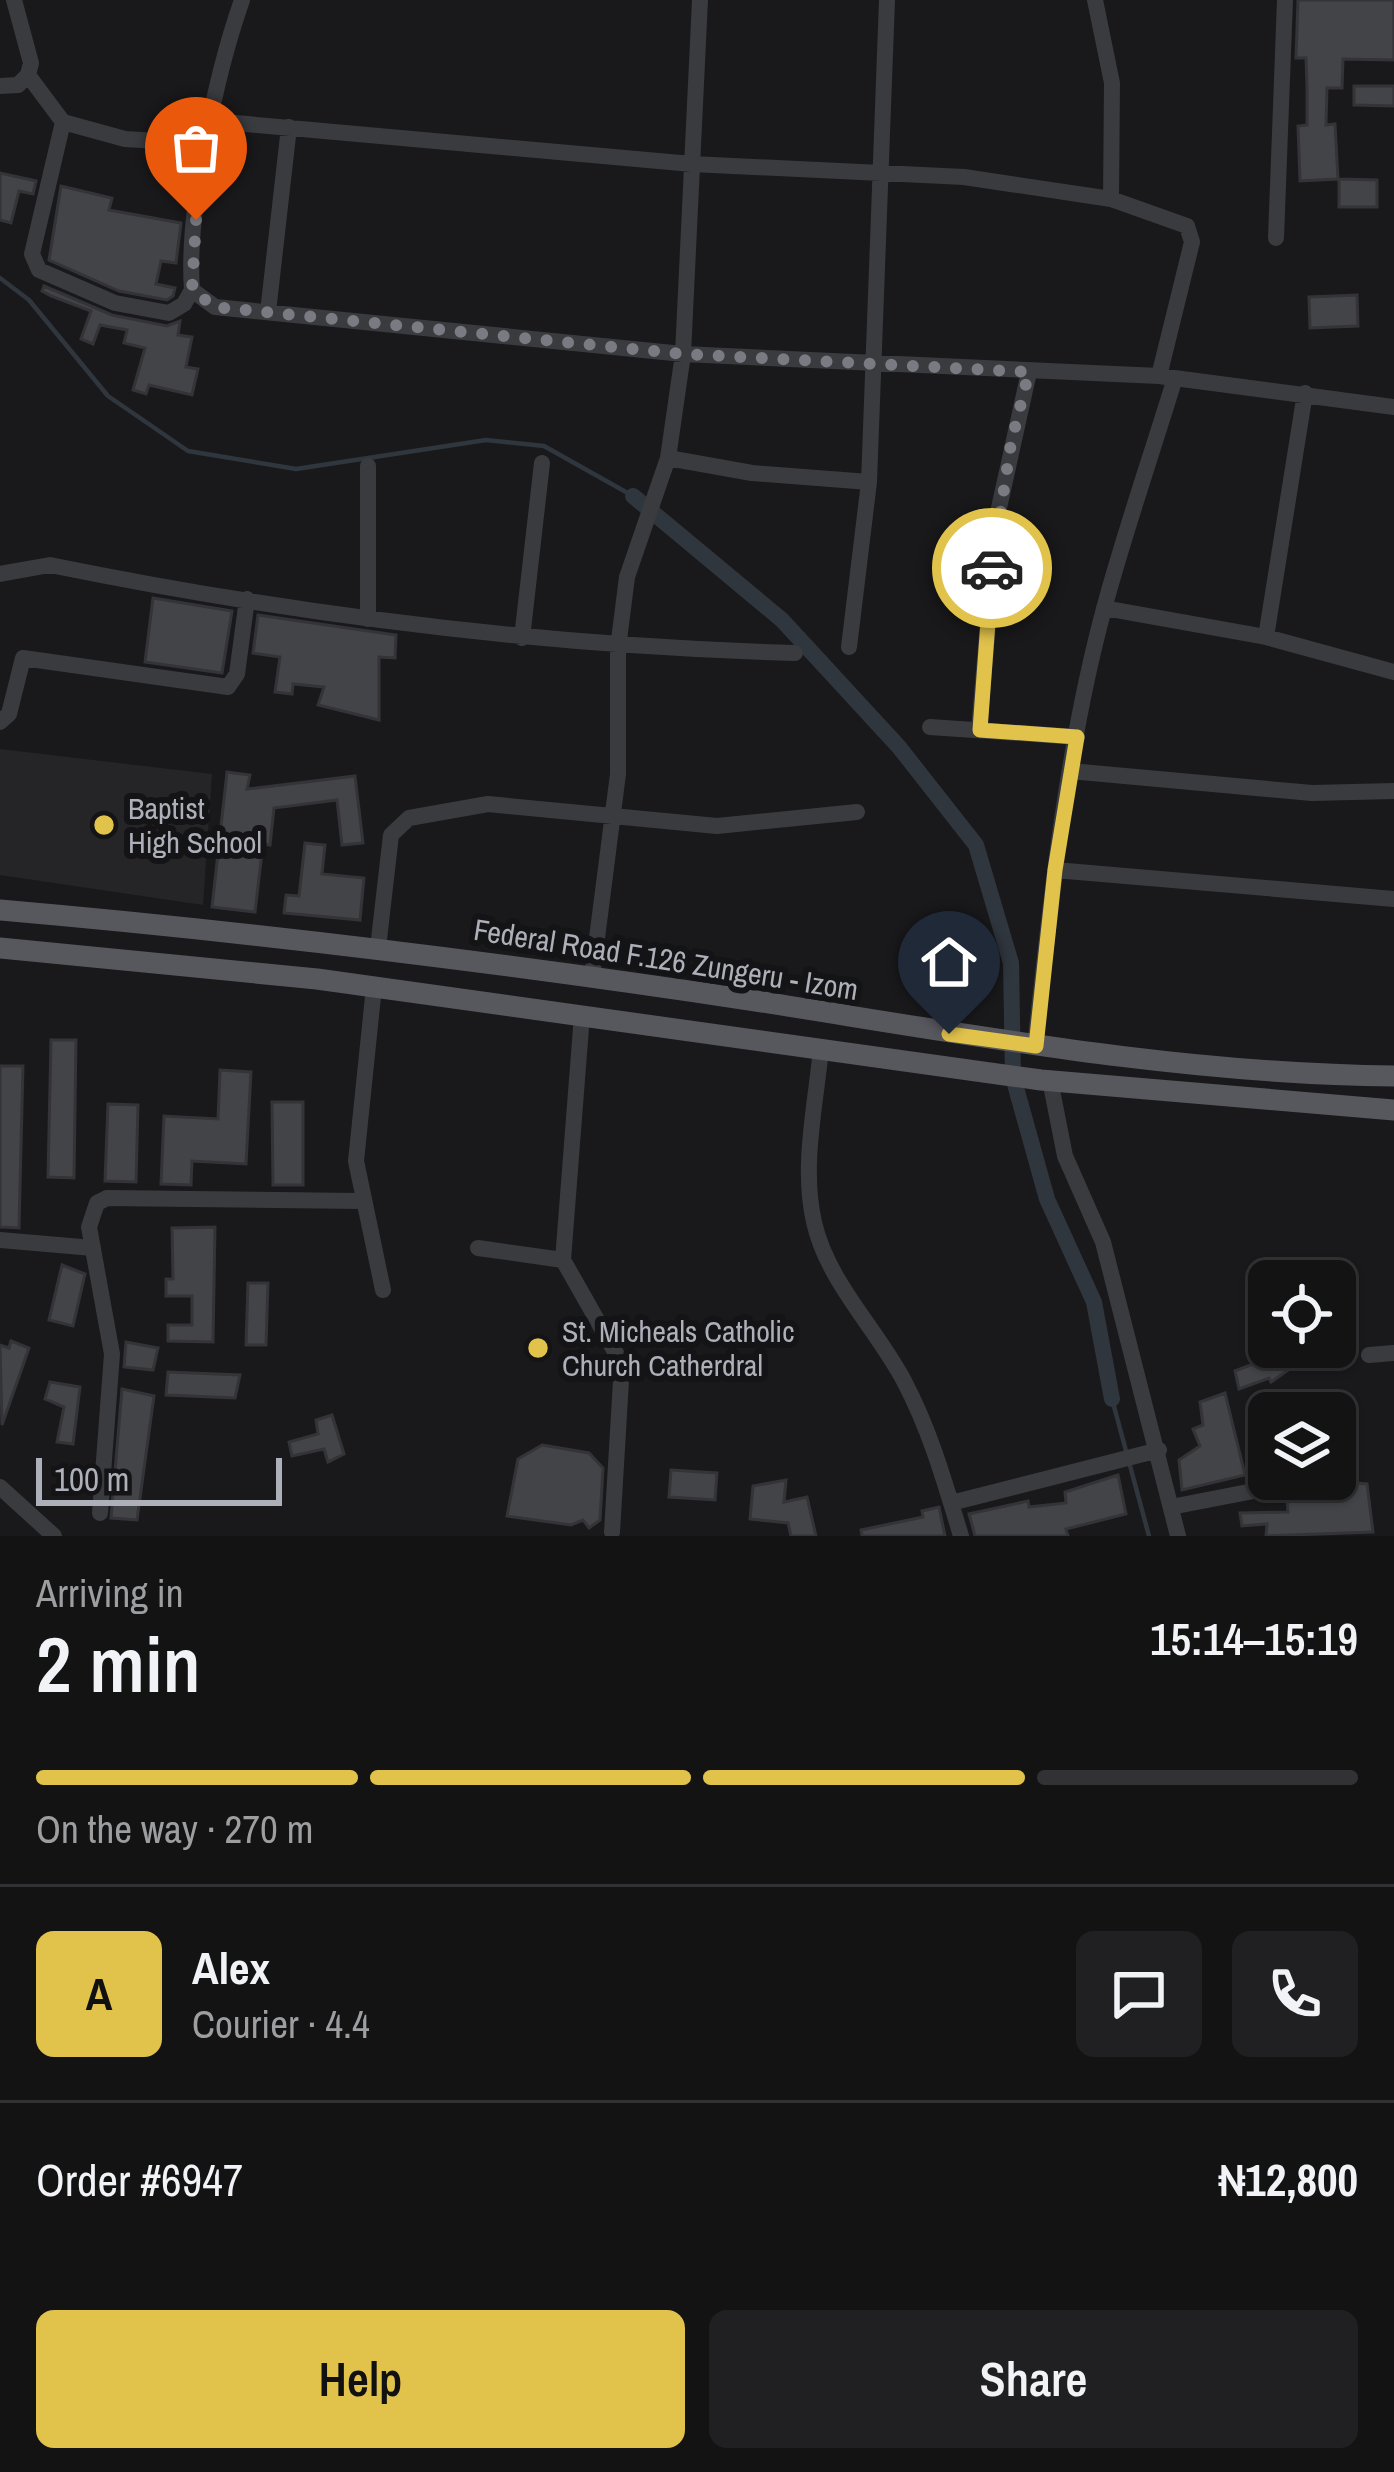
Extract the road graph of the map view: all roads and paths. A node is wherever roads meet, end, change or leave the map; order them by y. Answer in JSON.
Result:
{"nodes":[{"id":1,"x":14,"y":0,"type":"edge"},
{"id":2,"x":242,"y":0,"type":"edge"},
{"id":3,"x":700,"y":0,"type":"edge"},
{"id":4,"x":887,"y":0,"type":"edge"},
{"id":5,"x":1095,"y":0,"type":"edge"},
{"id":6,"x":1285,"y":0,"type":"edge"},
{"id":7,"x":28,"y":75,"type":"junction"},
{"id":8,"x":0,"y":86,"type":"edge"},
{"id":9,"x":63,"y":122,"type":"junction"},
{"id":10,"x":213,"y":122,"type":"junction"},
{"id":11,"x":289,"y":127,"type":"junction"},
{"id":12,"x":209,"y":144,"type":"junction"},
{"id":13,"x":692,"y":164,"type":"junction"},
{"id":14,"x":879,"y":172,"type":"junction"},
{"id":15,"x":1112,"y":199,"type":"junction"},
{"id":16,"x":1276,"y":238,"type":"dead end"},
{"id":17,"x":192,"y":290,"type":"junction"},
{"id":18,"x":268,"y":312,"type":"junction"},
{"id":19,"x":683,"y":354,"type":"junction"},
{"id":20,"x":871,"y":364,"type":"junction"},
{"id":21,"x":1029,"y":372,"type":"junction"},
{"id":22,"x":1167,"y":377,"type":"junction"},
{"id":23,"x":1305,"y":393,"type":"junction"},
{"id":24,"x":1394,"y":407,"type":"edge"},
{"id":25,"x":668,"y":458,"type":"junction"},
{"id":26,"x":542,"y":463,"type":"dead end"},
{"id":27,"x":368,"y":466,"type":"dead end"},
{"id":28,"x":869,"y":482,"type":"junction"},
{"id":29,"x":0,"y":574,"type":"edge"},
{"id":30,"x":247,"y":599,"type":"junction"},
{"id":31,"x":1104,"y":608,"type":"junction"},
{"id":32,"x":368,"y":619,"type":"junction"},
{"id":33,"x":1266,"y":637,"type":"junction"},
{"id":34,"x":522,"y":638,"type":"junction"},
{"id":35,"x":849,"y":647,"type":"dead end"},
{"id":36,"x":618,"y":648,"type":"junction"},
{"id":37,"x":795,"y":653,"type":"dead end"},
{"id":38,"x":1394,"y":672,"type":"edge"},
{"id":39,"x":0,"y":722,"type":"edge"},
{"id":40,"x":930,"y":727,"type":"dead end"},
{"id":41,"x":980,"y":730,"type":"junction"},
{"id":42,"x":1077,"y":737,"type":"junction"},
{"id":43,"x":1070,"y":771,"type":"junction"},
{"id":44,"x":1394,"y":790,"type":"edge"},
{"id":45,"x":857,"y":812,"type":"dead end"},
{"id":46,"x":614,"y":814,"type":"junction"},
{"id":47,"x":1055,"y":870,"type":"junction"},
{"id":48,"x":1394,"y":899,"type":"edge"},
{"id":49,"x":0,"y":910,"type":"edge"},
{"id":50,"x":0,"y":947,"type":"edge"},
{"id":51,"x":378,"y":948,"type":"junction"},
{"id":52,"x":592,"y":977,"type":"junction"},
{"id":53,"x":374,"y":987,"type":"junction"},
{"id":54,"x":760,"y":1002,"type":"junction"},
{"id":55,"x":582,"y":1015,"type":"junction"},
{"id":56,"x":755,"y":1039,"type":"junction"},
{"id":57,"x":1032,"y":1046,"type":"junction"},
{"id":58,"x":821,"y":1048,"type":"junction"},
{"id":59,"x":1394,"y":1076,"type":"edge"},
{"id":60,"x":1046,"y":1080,"type":"junction"},
{"id":61,"x":1394,"y":1110,"type":"edge"},
{"id":62,"x":361,"y":1201,"type":"junction"},
{"id":63,"x":0,"y":1240,"type":"edge"},
{"id":64,"x":93,"y":1248,"type":"junction"},
{"id":65,"x":478,"y":1248,"type":"dead end"},
{"id":66,"x":562,"y":1260,"type":"junction"},
{"id":67,"x":383,"y":1290,"type":"dead end"},
{"id":68,"x":1394,"y":1352,"type":"edge"},
{"id":69,"x":1370,"y":1355,"type":"dead end"},
{"id":70,"x":1150,"y":1452,"type":"junction"},
{"id":71,"x":0,"y":1487,"type":"edge"},
{"id":72,"x":1248,"y":1492,"type":"edge"},
{"id":73,"x":951,"y":1503,"type":"junction"},
{"id":74,"x":1171,"y":1507,"type":"junction"},
{"id":75,"x":100,"y":1513,"type":"dead end"},
{"id":76,"x":611,"y":1532,"type":"dead end"},
{"id":77,"x":54,"y":1536,"type":"edge"},
{"id":78,"x":961,"y":1536,"type":"edge"},
{"id":79,"x":1178,"y":1536,"type":"edge"}],
"edges":[{"from":1,"to":7,"type":"street"},
{"from":2,"to":10,"type":"street"},
{"from":3,"to":13,"type":"street"},
{"from":4,"to":14,"type":"street"},
{"from":5,"to":15,"type":"street"},
{"from":6,"to":16,"type":"street"},
{"from":7,"to":8,"type":"street"},
{"from":7,"to":9,"type":"street"},
{"from":9,"to":12,"type":"street"},
{"from":9,"to":17,"type":"street"},
{"from":10,"to":11,"type":"street"},
{"from":10,"to":12,"type":"street"},
{"from":11,"to":13,"type":"street"},
{"from":11,"to":18,"type":"street"},
{"from":12,"to":17,"type":"street"},
{"from":13,"to":14,"type":"street"},
{"from":13,"to":19,"type":"street"},
{"from":14,"to":15,"type":"street"},
{"from":14,"to":20,"type":"street"},
{"from":15,"to":22,"type":"street"},
{"from":17,"to":18,"type":"street"},
{"from":18,"to":19,"type":"street"},
{"from":19,"to":20,"type":"street"},
{"from":19,"to":25,"type":"street"},
{"from":20,"to":21,"type":"street"},
{"from":20,"to":28,"type":"street"},
{"from":21,"to":22,"type":"street"},
{"from":21,"to":41,"type":"street"},
{"from":22,"to":23,"type":"street"},
{"from":22,"to":31,"type":"street"},
{"from":23,"to":24,"type":"street"},
{"from":23,"to":33,"type":"street"},
{"from":25,"to":28,"type":"street"},
{"from":25,"to":36,"type":"street"},
{"from":26,"to":34,"type":"street"},
{"from":27,"to":32,"type":"street"},
{"from":28,"to":35,"type":"street"},
{"from":29,"to":30,"type":"street"},
{"from":30,"to":32,"type":"street"},
{"from":30,"to":39,"type":"street"},
{"from":31,"to":33,"type":"street"},
{"from":31,"to":42,"type":"street"},
{"from":32,"to":34,"type":"street"},
{"from":33,"to":38,"type":"street"},
{"from":34,"to":36,"type":"street"},
{"from":36,"to":37,"type":"street"},
{"from":36,"to":46,"type":"street"},
{"from":40,"to":41,"type":"street"},
{"from":41,"to":42,"type":"street"},
{"from":42,"to":43,"type":"street"},
{"from":43,"to":44,"type":"street"},
{"from":43,"to":47,"type":"street"},
{"from":45,"to":46,"type":"street"},
{"from":46,"to":51,"type":"street"},
{"from":46,"to":52,"type":"street"},
{"from":47,"to":48,"type":"street"},
{"from":47,"to":57,"type":"street"},
{"from":49,"to":51,"type":"main road","name":"Federal Road F.126 Zungeru - Izom"},
{"from":50,"to":53,"type":"main road"},
{"from":51,"to":52,"type":"main road","name":"Federal Road F.126 Zungeru - Izom"},
{"from":52,"to":54,"type":"main road","name":"Federal Road F.126 Zungeru - Izom"},
{"from":53,"to":55,"type":"main road"},
{"from":53,"to":62,"type":"street"},
{"from":54,"to":56,"type":"main road"},
{"from":54,"to":57,"type":"main road","name":"Federal Road F.126 Zungeru - Izom"},
{"from":55,"to":56,"type":"main road"},
{"from":55,"to":66,"type":"street"},
{"from":56,"to":58,"type":"main road"},
{"from":57,"to":59,"type":"main road","name":"Federal Road F.126 Zungeru - Izom"},
{"from":58,"to":60,"type":"main road"},
{"from":58,"to":73,"type":"street"},
{"from":60,"to":61,"type":"main road"},
{"from":60,"to":70,"type":"street"},
{"from":62,"to":64,"type":"street"},
{"from":62,"to":67,"type":"street"},
{"from":63,"to":64,"type":"street"},
{"from":64,"to":75,"type":"street"},
{"from":65,"to":66,"type":"street"},
{"from":66,"to":76,"type":"street"},
{"from":68,"to":69,"type":"street"},
{"from":70,"to":73,"type":"street"},
{"from":70,"to":74,"type":"street"},
{"from":71,"to":77,"type":"street"},
{"from":72,"to":74,"type":"street"},
{"from":73,"to":78,"type":"street"},
{"from":74,"to":79,"type":"street"}]}
